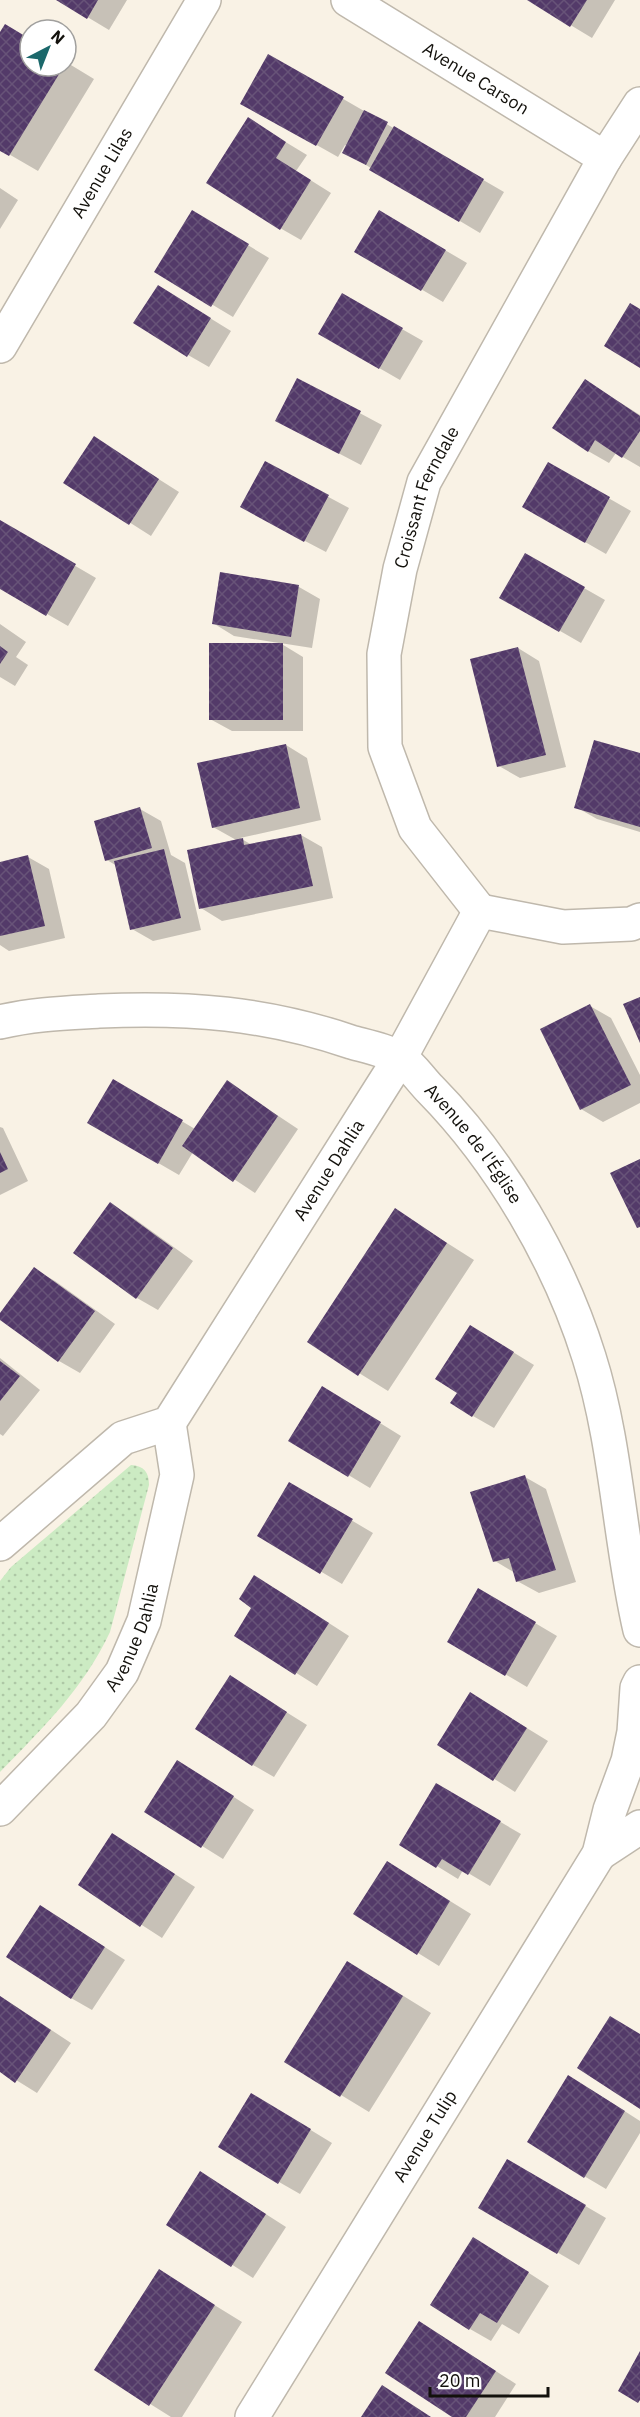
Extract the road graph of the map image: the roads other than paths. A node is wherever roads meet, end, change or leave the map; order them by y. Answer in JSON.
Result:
{"nodes":[{"id":1,"x":204,"y":0,"type":"edge"},
{"id":2,"x":348,"y":0,"type":"edge"},
{"id":3,"x":640,"y":104,"type":"edge"},
{"id":4,"x":605,"y":158,"type":"junction"},
{"id":5,"x":0,"y":346,"type":"edge"},
{"id":6,"x":480,"y":911,"type":"junction"},
{"id":7,"x":640,"y":920,"type":"edge"},
{"id":8,"x":0,"y":1022,"type":"edge"},
{"id":9,"x":400,"y":1058,"type":"junction"},
{"id":10,"x":168,"y":1423,"type":"junction"},
{"id":11,"x":0,"y":1544,"type":"edge"},
{"id":12,"x":640,"y":1629,"type":"edge"},
{"id":13,"x":640,"y":1682,"type":"edge"},
{"id":14,"x":0,"y":1809,"type":"edge"},
{"id":15,"x":640,"y":1827,"type":"edge"},
{"id":16,"x":598,"y":1854,"type":"junction"},
{"id":17,"x":252,"y":2417,"type":"edge"}],
"edges":[{"from":1,"to":5,"type":"street","name":"Avenue Lilas"},
{"from":2,"to":4,"type":"street","name":"Avenue Carson"},
{"from":3,"to":4,"type":"street","name":"Croissant Ferndale"},
{"from":4,"to":6,"type":"street","name":"Croissant Ferndale"},
{"from":6,"to":7,"type":"street"},
{"from":6,"to":9,"type":"street","name":"Avenue Dahlia"},
{"from":8,"to":9,"type":"street","name":"Avenue de l'Église"},
{"from":9,"to":10,"type":"street","name":"Avenue Dahlia"},
{"from":9,"to":12,"type":"street","name":"Avenue de l'Église"},
{"from":10,"to":11,"type":"street"},
{"from":10,"to":14,"type":"street","name":"Avenue Dahlia"},
{"from":13,"to":16,"type":"street","name":"Avenue Tulip"},
{"from":15,"to":16,"type":"street","name":"Avenue Tulip"},
{"from":16,"to":17,"type":"street","name":"Avenue Tulip"}]}
